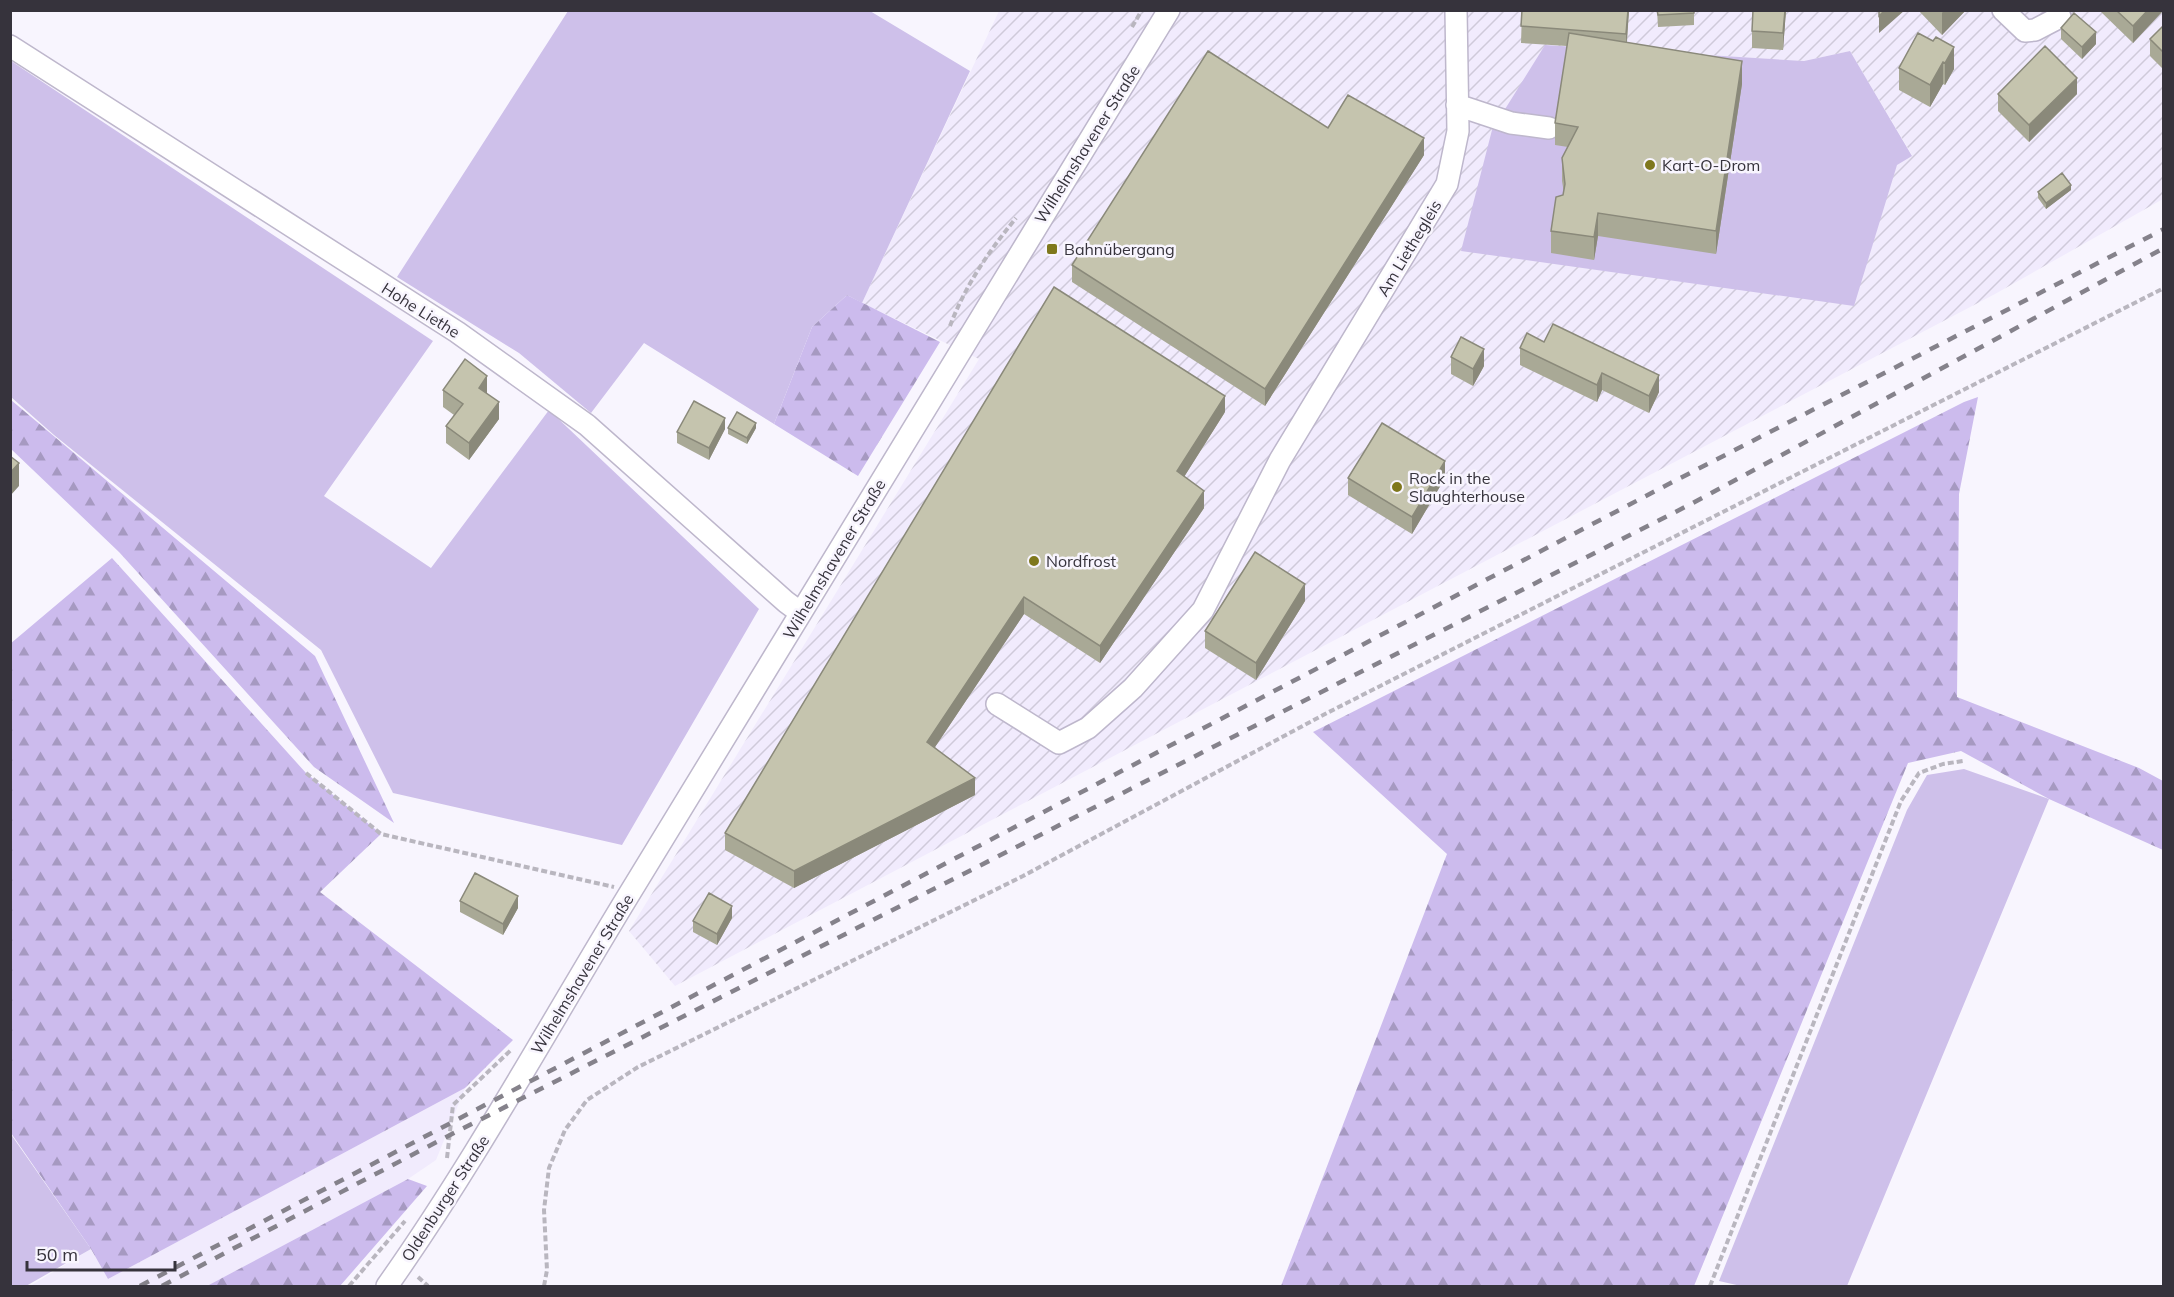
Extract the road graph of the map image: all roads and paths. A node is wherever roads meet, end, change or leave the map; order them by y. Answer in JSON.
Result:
{"nodes":[{"id":1,"x":1169,"y":10,"type":"edge"},
{"id":2,"x":1456,"y":10,"type":"edge"},
{"id":3,"x":2003,"y":10,"type":"edge"},
{"id":4,"x":2060,"y":17,"type":"dead end"},
{"id":5,"x":10,"y":46,"type":"edge"},
{"id":6,"x":1457,"y":105,"type":"junction"},
{"id":7,"x":1549,"y":128,"type":"dead end"},
{"id":8,"x":2163,"y":288,"type":"edge"},
{"id":9,"x":801,"y":613,"type":"junction"},
{"id":10,"x":997,"y":704,"type":"dead end"},
{"id":11,"x":1963,"y":761,"type":"dead end"},
{"id":12,"x":306,"y":773,"type":"dead end"},
{"id":13,"x":629,"y":894,"type":"junction"},
{"id":14,"x":502,"y":1108,"type":"joint"},
{"id":15,"x":450,"y":1135,"type":"dead end"},
{"id":16,"x":444,"y":1164,"type":"dead end"},
{"id":17,"x":410,"y":1215,"type":"dead end"},
{"id":18,"x":349,"y":1287,"type":"edge"},
{"id":19,"x":387,"y":1287,"type":"edge"},
{"id":20,"x":544,"y":1287,"type":"edge"},
{"id":21,"x":1710,"y":1287,"type":"edge"}],
"edges":[{"from":1,"to":9,"type":"street","name":"Wilhelmshavener Straße"},
{"from":2,"to":6,"type":"street","name":"Am Liethegleis"},
{"from":3,"to":4,"type":"street"},
{"from":5,"to":9,"type":"street","name":"Hohe Liethe"},
{"from":6,"to":7,"type":"street"},
{"from":6,"to":10,"type":"street","name":"Am Liethegleis"},
{"from":8,"to":20,"type":"path"},
{"from":9,"to":13,"type":"street","name":"Wilhelmshavener Straße"},
{"from":11,"to":21,"type":"path"},
{"from":12,"to":13,"type":"path"},
{"from":13,"to":14,"type":"street","name":"Wilhelmshavener Straße"},
{"from":14,"to":19,"type":"street","name":"Oldenburger Straße"},
{"from":15,"to":16,"type":"path"},
{"from":17,"to":18,"type":"path"}]}
